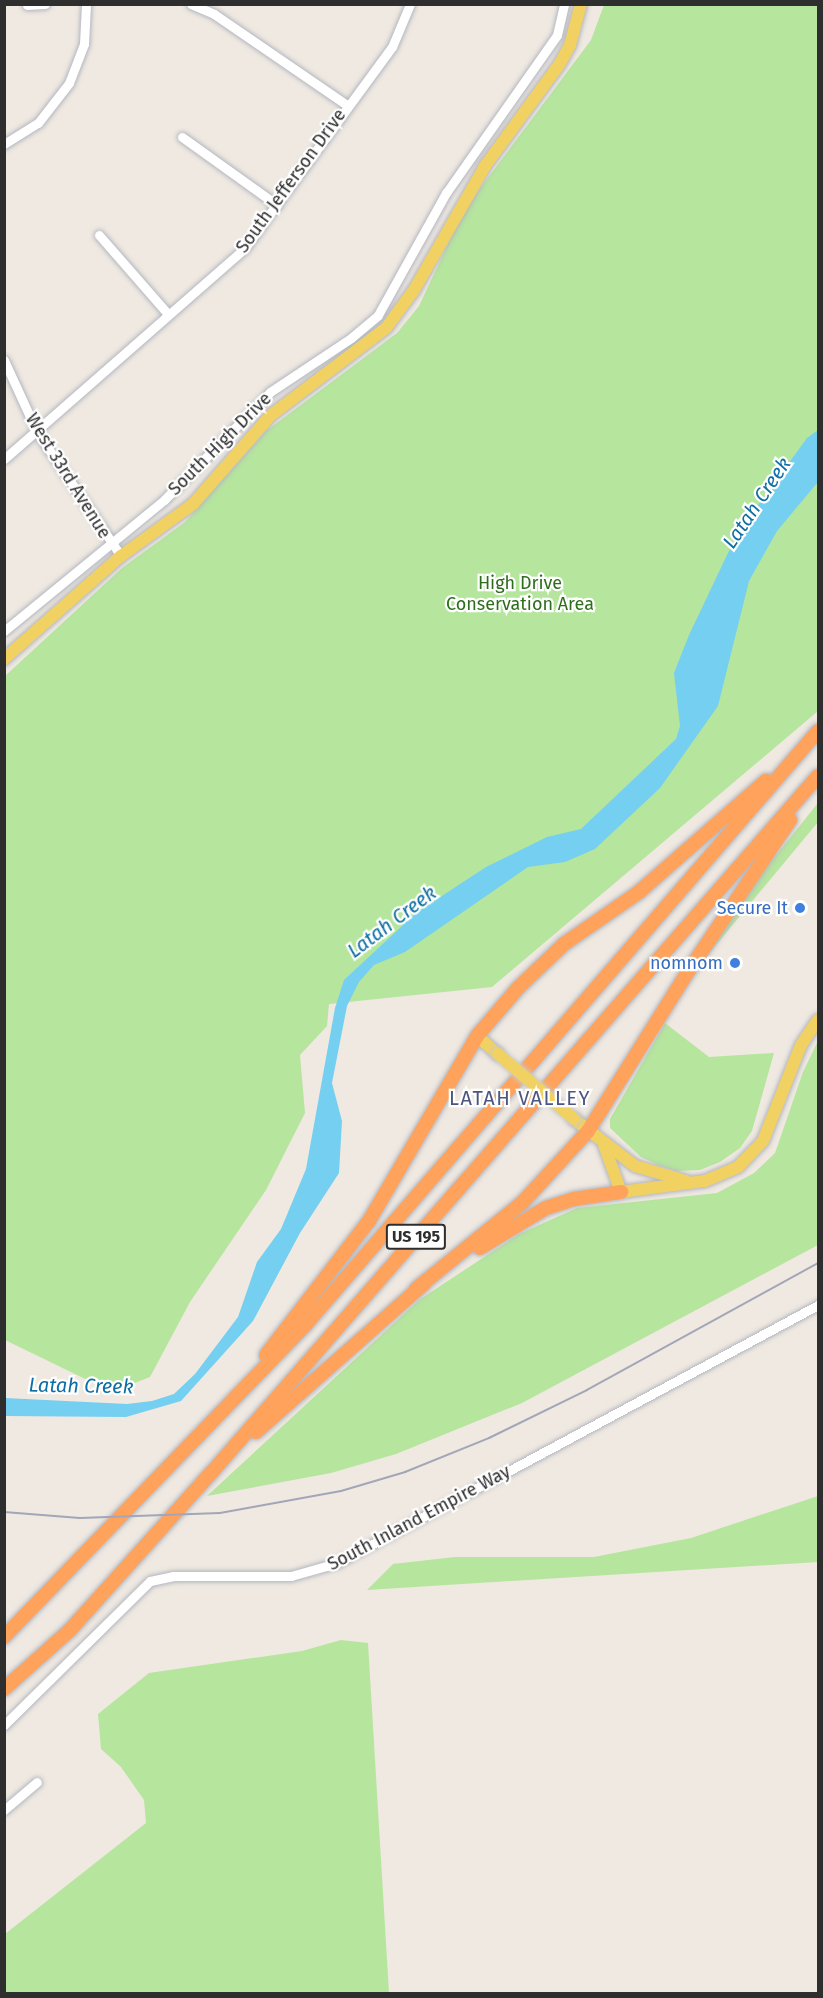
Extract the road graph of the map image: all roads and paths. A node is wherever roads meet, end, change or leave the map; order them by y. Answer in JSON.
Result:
{"nodes":[{"id":1,"x":45,"y":4,"type":"edge"},
{"id":2,"x":86,"y":4,"type":"edge"},
{"id":3,"x":192,"y":4,"type":"edge"},
{"id":4,"x":410,"y":4,"type":"edge"},
{"id":5,"x":564,"y":4,"type":"edge"},
{"id":6,"x":581,"y":4,"type":"edge"},
{"id":7,"x":27,"y":5,"type":"edge"},
{"id":8,"x":347,"y":105,"type":"junction"},
{"id":9,"x":182,"y":137,"type":"dead end"},
{"id":10,"x":4,"y":144,"type":"edge"},
{"id":11,"x":277,"y":205,"type":"junction"},
{"id":12,"x":99,"y":235,"type":"dead end"},
{"id":13,"x":168,"y":314,"type":"junction"},
{"id":14,"x":4,"y":360,"type":"edge"},
{"id":15,"x":37,"y":432,"type":"junction"},
{"id":16,"x":4,"y":459,"type":"edge"},
{"id":17,"x":109,"y":543,"type":"junction"},
{"id":18,"x":121,"y":556,"type":"junction"},
{"id":19,"x":4,"y":632,"type":"edge"},
{"id":20,"x":4,"y":659,"type":"edge"},
{"id":21,"x":819,"y":731,"type":"edge"},
{"id":22,"x":806,"y":746,"type":"junction"},
{"id":23,"x":819,"y":777,"type":"edge"},
{"id":24,"x":819,"y":1020,"type":"edge"},
{"id":25,"x":477,"y":1036,"type":"junction"},
{"id":26,"x":588,"y":1131,"type":"junction"},
{"id":27,"x":604,"y":1145,"type":"junction"},
{"id":28,"x":693,"y":1183,"type":"junction"},
{"id":29,"x":621,"y":1192,"type":"junction"},
{"id":30,"x":416,"y":1289,"type":"junction"},
{"id":31,"x":819,"y":1305,"type":"edge"},
{"id":32,"x":191,"y":1448,"type":"junction"},
{"id":33,"x":212,"y":1472,"type":"junction"},
{"id":34,"x":4,"y":1637,"type":"edge"},
{"id":35,"x":4,"y":1689,"type":"edge"},
{"id":36,"x":4,"y":1725,"type":"edge"},
{"id":37,"x":37,"y":1782,"type":"dead end"},
{"id":38,"x":4,"y":1810,"type":"edge"}],
"edges":[{"from":1,"to":7,"type":"street"},
{"from":2,"to":10,"type":"street"},
{"from":3,"to":8,"type":"street"},
{"from":4,"to":8,"type":"street","name":"South Jefferson Drive"},
{"from":5,"to":17,"type":"street","name":"South High Drive"},
{"from":6,"to":18,"type":"main road","name":"South High Drive"},
{"from":8,"to":11,"type":"street","name":"South Jefferson Drive"},
{"from":9,"to":11,"type":"street"},
{"from":11,"to":13,"type":"street","name":"South Jefferson Drive"},
{"from":12,"to":13,"type":"street"},
{"from":13,"to":15,"type":"street","name":"South Jefferson Drive"},
{"from":14,"to":15,"type":"street","name":"West 33rd Avenue"},
{"from":15,"to":16,"type":"street","name":"South Jefferson Drive"},
{"from":15,"to":17,"type":"street","name":"West 33rd Avenue"},
{"from":17,"to":18,"type":"street","name":"West 33rd Avenue"},
{"from":17,"to":19,"type":"street","name":"South High Drive"},
{"from":18,"to":20,"type":"main road","name":"South High Drive"},
{"from":21,"to":22,"type":"highway","number":"US 195"},
{"from":22,"to":25,"type":"highway"},
{"from":22,"to":32,"type":"highway","number":"US 195"},
{"from":23,"to":26,"type":"highway"},
{"from":23,"to":33,"type":"highway","number":"US 195"},
{"from":24,"to":28,"type":"main road"},
{"from":25,"to":26,"type":"main road","bridge":true},
{"from":25,"to":32,"type":"highway"},
{"from":26,"to":27,"type":"main road"},
{"from":26,"to":30,"type":"highway"},
{"from":27,"to":28,"type":"main road"},
{"from":27,"to":29,"type":"main road"},
{"from":28,"to":29,"type":"main road"},
{"from":29,"to":30,"type":"highway"},
{"from":30,"to":33,"type":"highway"},
{"from":31,"to":36,"type":"street","name":"South Inland Empire Way"},
{"from":32,"to":34,"type":"highway","number":"US 195"},
{"from":33,"to":35,"type":"highway","number":"US 195"},
{"from":37,"to":38,"type":"street"}]}
